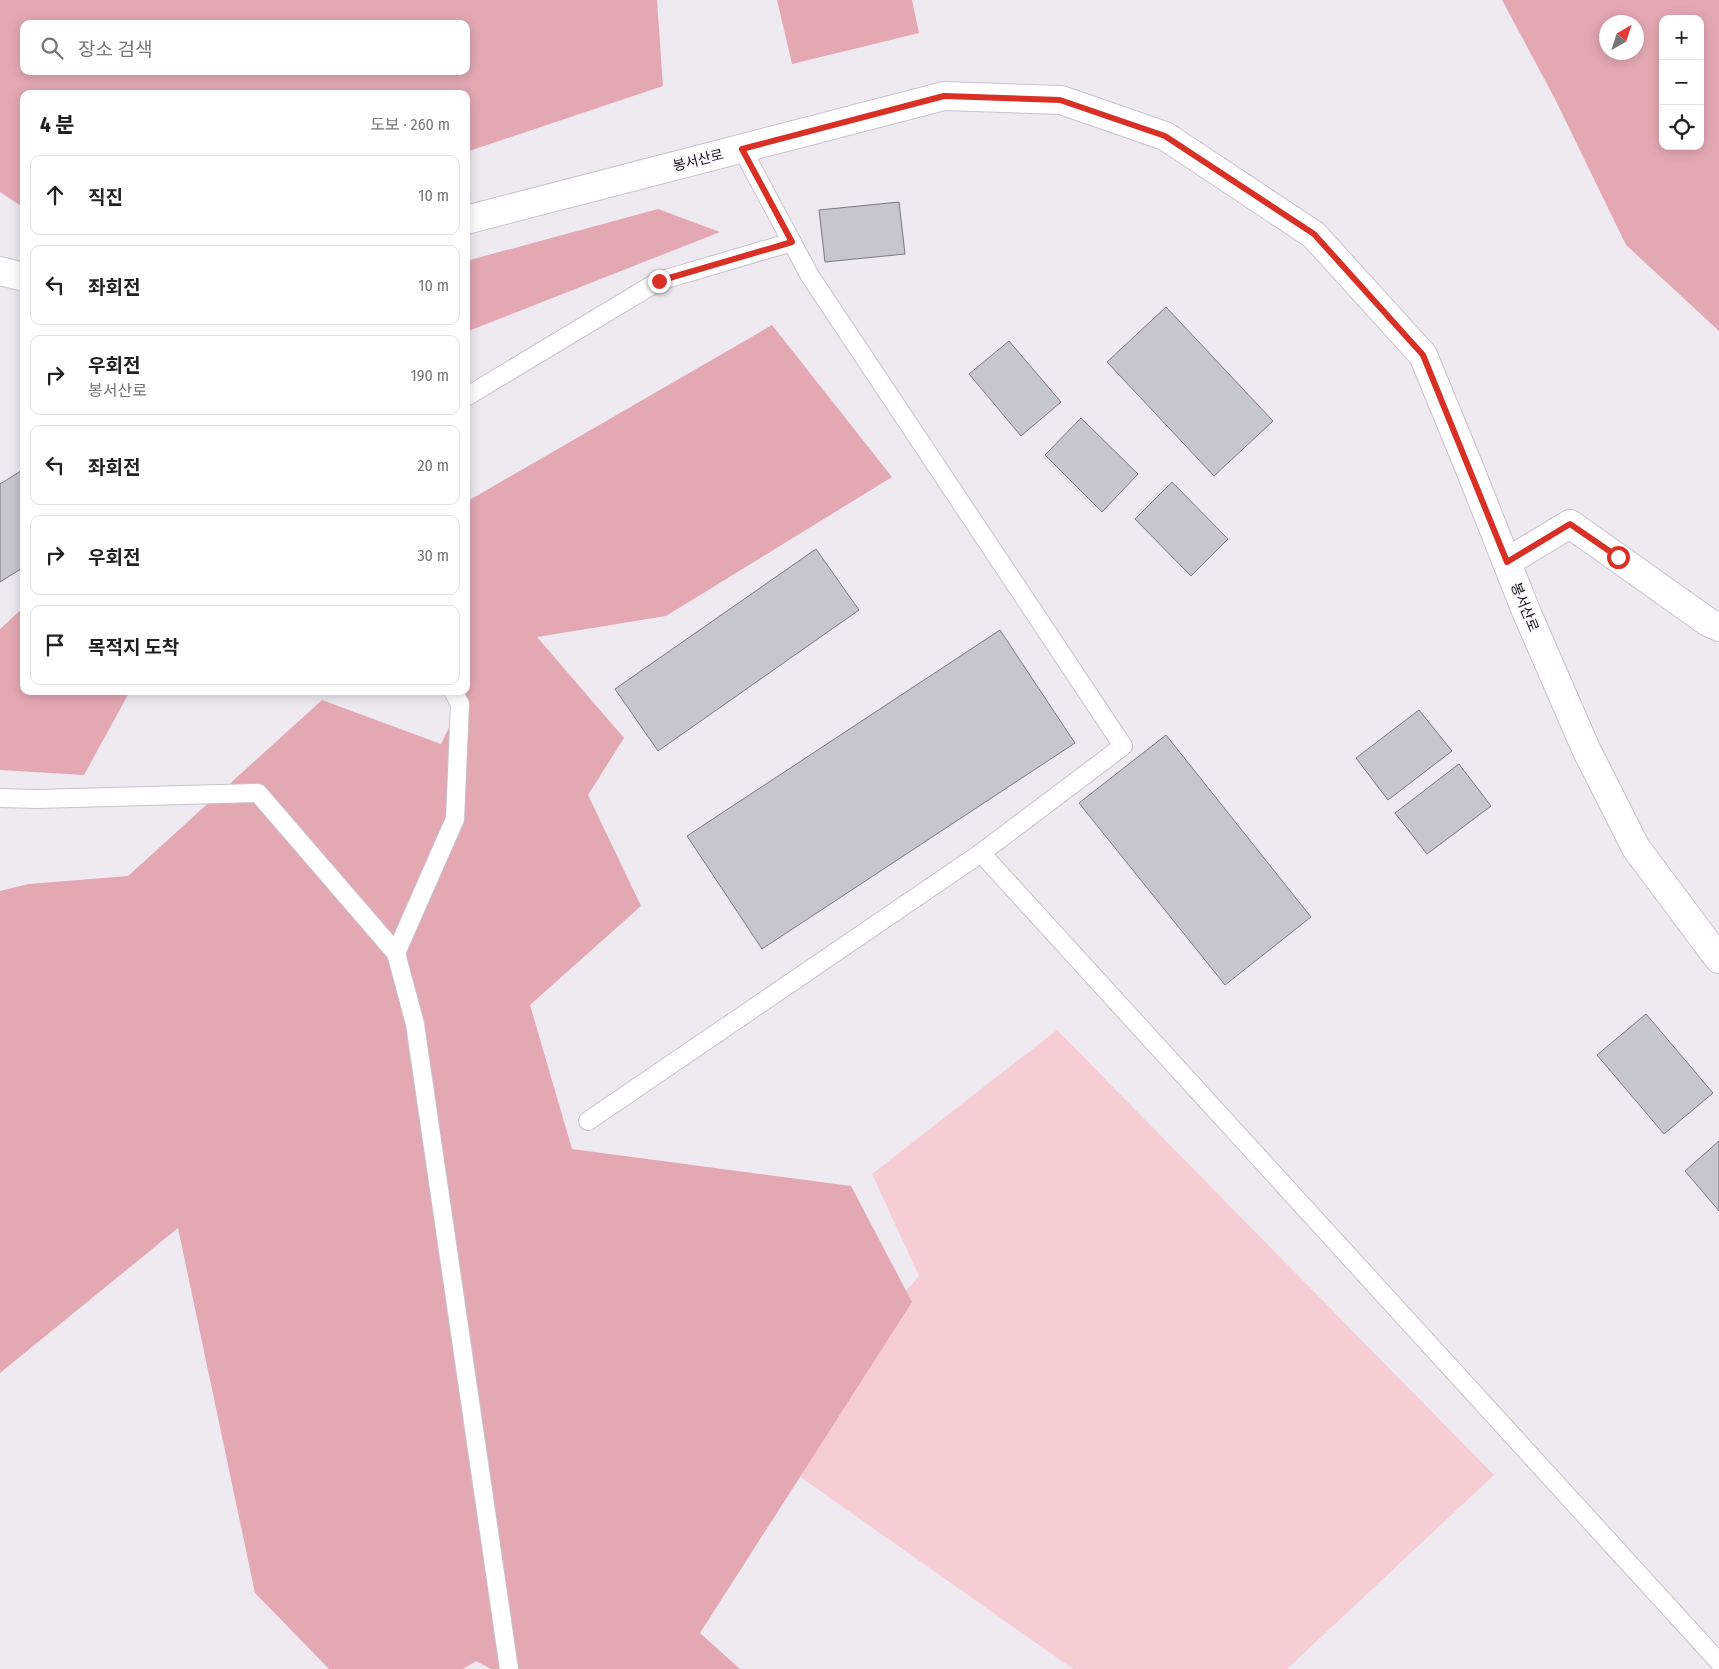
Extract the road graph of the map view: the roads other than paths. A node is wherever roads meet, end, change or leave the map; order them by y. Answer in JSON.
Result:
{"nodes":[{"id":1,"x":742,"y":149,"type":"junction"},
{"id":2,"x":470,"y":219,"type":"edge"},
{"id":3,"x":792,"y":242,"type":"junction"},
{"id":4,"x":0,"y":271,"type":"edge"},
{"id":5,"x":20,"y":276,"type":"edge"},
{"id":6,"x":470,"y":395,"type":"edge"},
{"id":7,"x":1507,"y":562,"type":"junction"},
{"id":8,"x":1719,"y":627,"type":"edge"},
{"id":9,"x":455,"y":695,"type":"edge"},
{"id":10,"x":0,"y":798,"type":"edge"},
{"id":11,"x":981,"y":852,"type":"junction"},
{"id":12,"x":396,"y":954,"type":"junction"},
{"id":13,"x":1719,"y":960,"type":"edge"},
{"id":14,"x":588,"y":1121,"type":"dead end"},
{"id":15,"x":1719,"y":1662,"type":"edge"},
{"id":16,"x":508,"y":1669,"type":"edge"}],
"edges":[{"from":1,"to":2,"type":"street","name":"봉서산로"},
{"from":1,"to":3,"type":"lane"},
{"from":1,"to":7,"type":"street","name":"봉서산로"},
{"from":3,"to":6,"type":"lane"},
{"from":3,"to":11,"type":"lane"},
{"from":4,"to":5,"type":"street"},
{"from":7,"to":8,"type":"street"},
{"from":7,"to":13,"type":"street","name":"봉서산로"},
{"from":9,"to":12,"type":"lane"},
{"from":10,"to":12,"type":"lane"},
{"from":11,"to":14,"type":"lane"},
{"from":11,"to":15,"type":"lane"},
{"from":12,"to":16,"type":"lane"}]}
